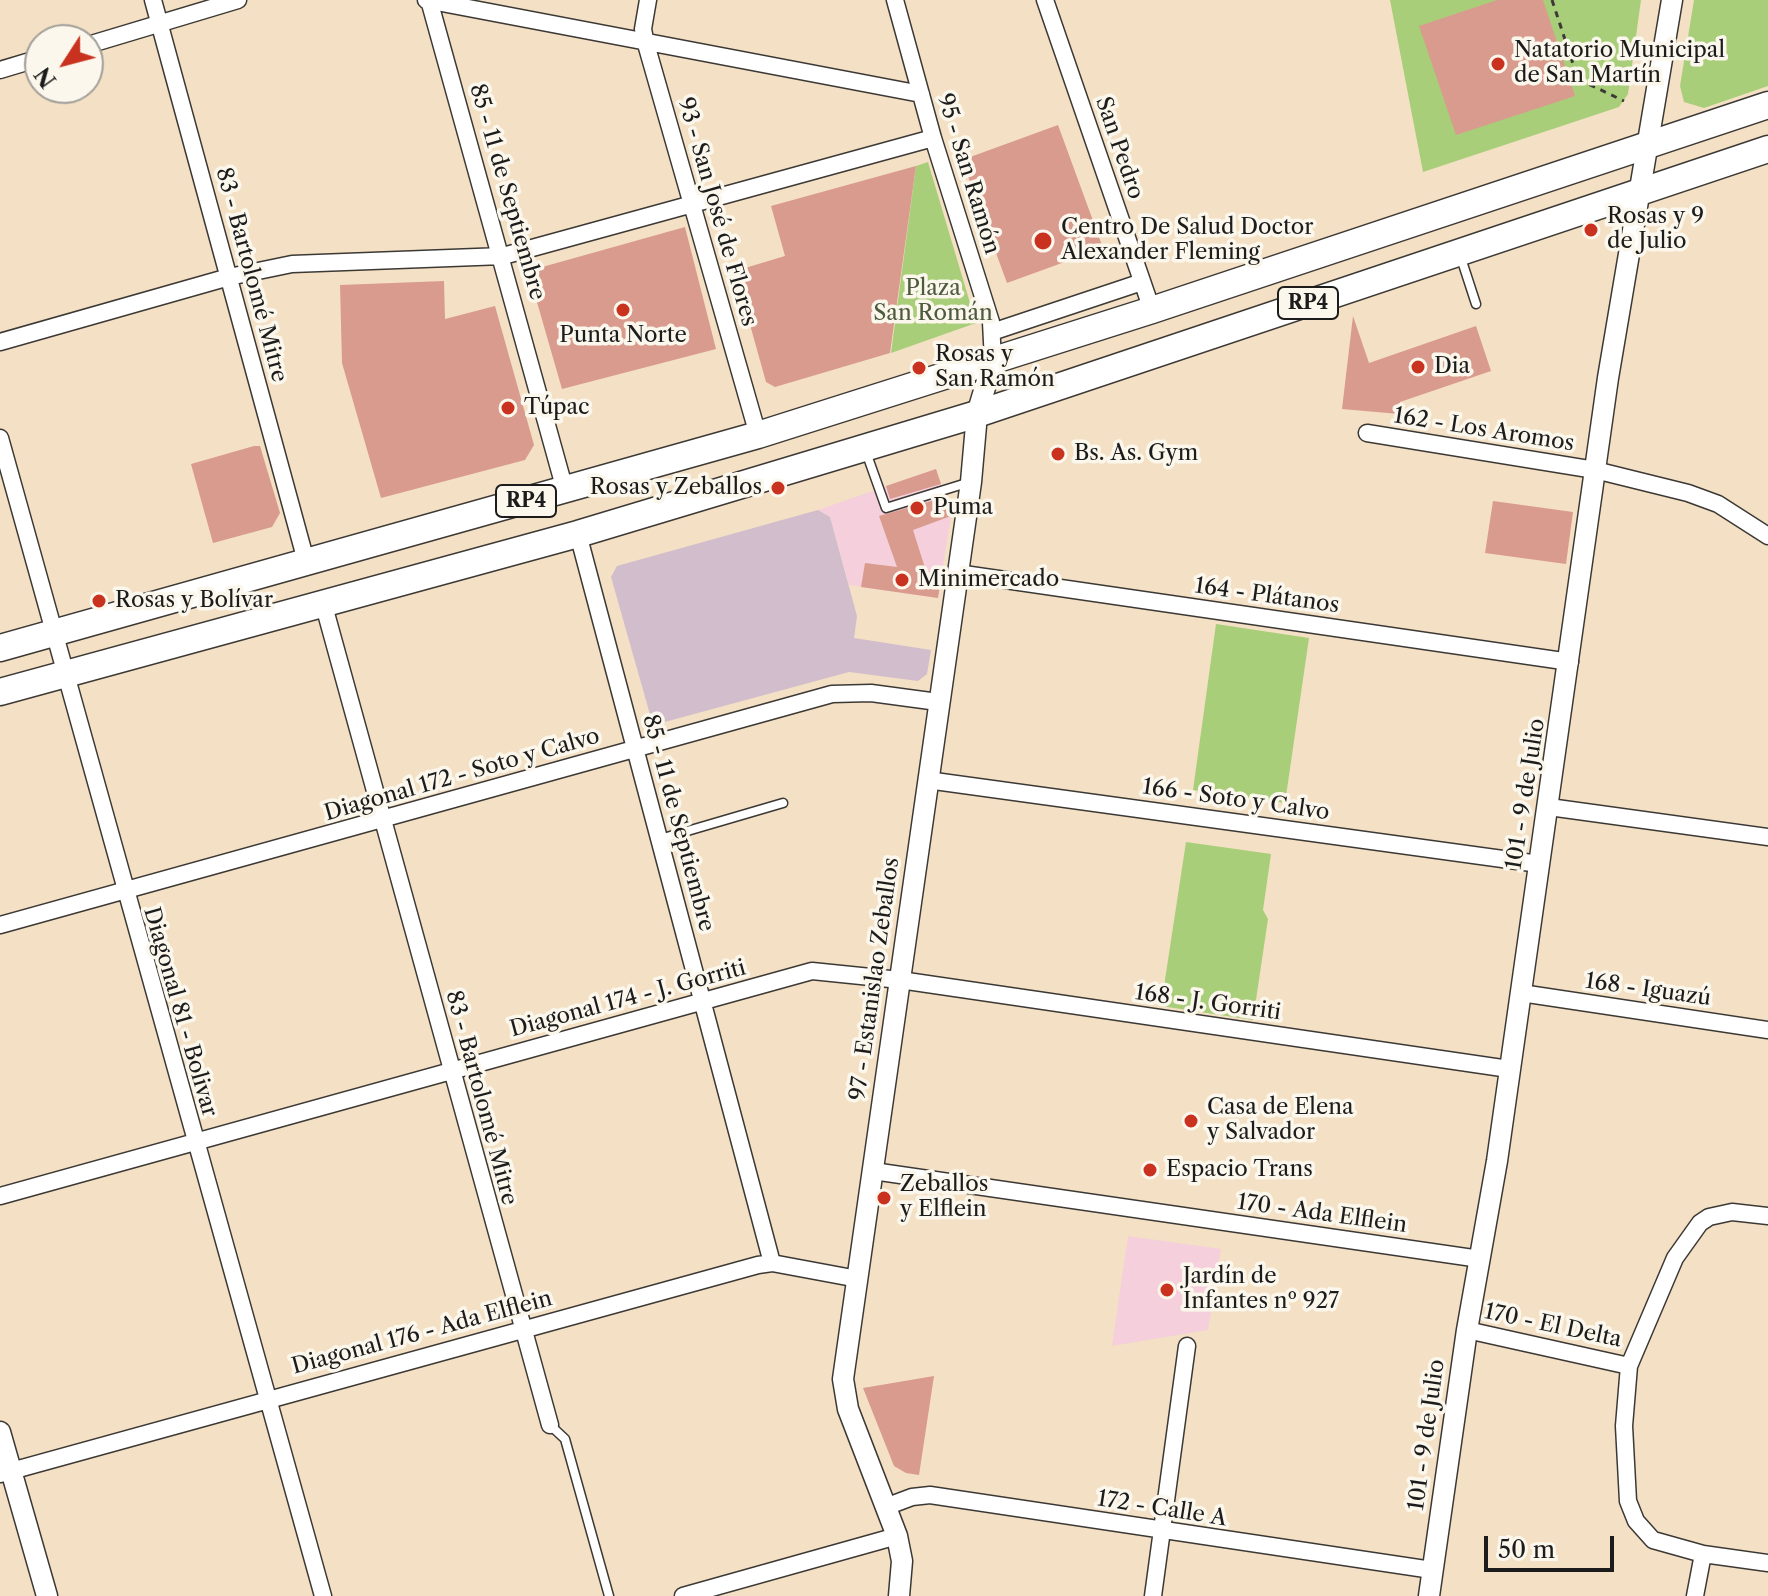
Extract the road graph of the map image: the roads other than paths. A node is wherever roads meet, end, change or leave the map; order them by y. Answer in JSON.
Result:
{"nodes":[{"id":1,"x":153,"y":0,"type":"edge"},
{"id":2,"x":238,"y":0,"type":"edge"},
{"id":3,"x":428,"y":0,"type":"edge"},
{"id":4,"x":648,"y":0,"type":"edge"},
{"id":5,"x":895,"y":0,"type":"edge"},
{"id":6,"x":1045,"y":0,"type":"edge"},
{"id":7,"x":1672,"y":0,"type":"edge"},
{"id":8,"x":160,"y":24,"type":"junction"},
{"id":9,"x":104,"y":40,"type":"edge"},
{"id":10,"x":646,"y":44,"type":"junction"},
{"id":11,"x":24,"y":63,"type":"edge"},
{"id":12,"x":0,"y":70,"type":"edge"},
{"id":13,"x":921,"y":94,"type":"junction"},
{"id":14,"x":1768,"y":105,"type":"edge"},
{"id":15,"x":933,"y":138,"type":"junction"},
{"id":16,"x":1649,"y":143,"type":"junction"},
{"id":17,"x":1768,"y":149,"type":"edge"},
{"id":18,"x":1639,"y":192,"type":"junction"},
{"id":19,"x":691,"y":205,"type":"junction"},
{"id":20,"x":1459,"y":252,"type":"junction"},
{"id":21,"x":503,"y":256,"type":"junction"},
{"id":22,"x":229,"y":277,"type":"junction"},
{"id":23,"x":1142,"y":282,"type":"junction"},
{"id":24,"x":1476,"y":304,"type":"dead end"},
{"id":25,"x":1152,"y":310,"type":"junction"},
{"id":26,"x":992,"y":332,"type":"junction"},
{"id":27,"x":0,"y":342,"type":"edge"},
{"id":28,"x":993,"y":361,"type":"junction"},
{"id":29,"x":977,"y":414,"type":"junction"},
{"id":30,"x":1367,"y":433,"type":"dead end"},
{"id":31,"x":758,"y":435,"type":"junction"},
{"id":32,"x":0,"y":438,"type":"edge"},
{"id":33,"x":865,"y":448,"type":"junction"},
{"id":34,"x":1595,"y":470,"type":"junction"},
{"id":35,"x":971,"y":482,"type":"junction"},
{"id":36,"x":565,"y":490,"type":"junction"},
{"id":37,"x":578,"y":534,"type":"junction"},
{"id":38,"x":1768,"y":536,"type":"edge"},
{"id":39,"x":306,"y":561,"type":"junction"},
{"id":40,"x":957,"y":573,"type":"junction"},
{"id":41,"x":324,"y":606,"type":"junction"},
{"id":42,"x":56,"y":631,"type":"junction"},
{"id":43,"x":0,"y":648,"type":"edge"},
{"id":44,"x":1570,"y":662,"type":"junction"},
{"id":45,"x":68,"y":673,"type":"junction"},
{"id":46,"x":0,"y":692,"type":"edge"},
{"id":47,"x":938,"y":702,"type":"junction"},
{"id":48,"x":635,"y":749,"type":"junction"},
{"id":49,"x":927,"y":780,"type":"junction"},
{"id":50,"x":783,"y":803,"type":"dead end"},
{"id":51,"x":1549,"y":807,"type":"junction"},
{"id":52,"x":384,"y":821,"type":"junction"},
{"id":53,"x":1768,"y":837,"type":"edge"},
{"id":54,"x":659,"y":839,"type":"junction"},
{"id":55,"x":1539,"y":864,"type":"junction"},
{"id":56,"x":124,"y":892,"type":"junction"},
{"id":57,"x":0,"y":925,"type":"edge"},
{"id":58,"x":900,"y":980,"type":"junction"},
{"id":59,"x":1521,"y":993,"type":"junction"},
{"id":60,"x":703,"y":1001,"type":"junction"},
{"id":61,"x":1768,"y":1030,"type":"edge"},
{"id":62,"x":1509,"y":1069,"type":"junction"},
{"id":63,"x":450,"y":1071,"type":"junction"},
{"id":64,"x":194,"y":1144,"type":"junction"},
{"id":65,"x":873,"y":1171,"type":"junction"},
{"id":66,"x":0,"y":1196,"type":"edge"},
{"id":67,"x":1768,"y":1216,"type":"edge"},
{"id":68,"x":1480,"y":1259,"type":"junction"},
{"id":69,"x":772,"y":1263,"type":"junction"},
{"id":70,"x":858,"y":1279,"type":"junction"},
{"id":71,"x":522,"y":1329,"type":"junction"},
{"id":72,"x":1467,"y":1330,"type":"junction"},
{"id":73,"x":1187,"y":1346,"type":"dead end"},
{"id":74,"x":1629,"y":1366,"type":"junction"},
{"id":75,"x":267,"y":1398,"type":"junction"},
{"id":76,"x":550,"y":1425,"type":"joint"},
{"id":77,"x":0,"y":1432,"type":"edge"},
{"id":78,"x":5,"y":1473,"type":"edge"},
{"id":79,"x":888,"y":1506,"type":"junction"},
{"id":80,"x":1163,"y":1532,"type":"junction"},
{"id":81,"x":897,"y":1536,"type":"junction"},
{"id":82,"x":1703,"y":1554,"type":"junction"},
{"id":83,"x":1768,"y":1563,"type":"edge"},
{"id":84,"x":1432,"y":1570,"type":"junction"},
{"id":85,"x":47,"y":1596,"type":"edge"},
{"id":86,"x":323,"y":1596,"type":"edge"},
{"id":87,"x":609,"y":1596,"type":"edge"},
{"id":88,"x":683,"y":1596,"type":"edge"},
{"id":89,"x":899,"y":1596,"type":"edge"},
{"id":90,"x":1153,"y":1596,"type":"edge"},
{"id":91,"x":1429,"y":1596,"type":"edge"},
{"id":92,"x":1695,"y":1596,"type":"edge"}],
"edges":[{"from":1,"to":8,"type":"street","name":"83 - Bartolomé Mitre"},
{"from":2,"to":8,"type":"street"},
{"from":3,"to":10,"type":"street"},
{"from":3,"to":21,"type":"street","name":"85 - 11 de Septiembre"},
{"from":4,"to":10,"type":"street","name":"93 - San José de Flores"},
{"from":5,"to":13,"type":"street","name":"95 - San Ramón"},
{"from":6,"to":23,"type":"street","name":"San Pedro"},
{"from":7,"to":16,"type":"street","name":"101 - 9 de Julio"},
{"from":8,"to":9,"type":"street"},
{"from":8,"to":22,"type":"street","name":"83 - Bartolomé Mitre"},
{"from":10,"to":13,"type":"street"},
{"from":10,"to":19,"type":"street","name":"93 - San José de Flores"},
{"from":11,"to":12,"type":"street"},
{"from":13,"to":15,"type":"street","name":"95 - San Ramón"},
{"from":14,"to":16,"type":"main road","number":"RP4"},
{"from":15,"to":19,"type":"street"},
{"from":15,"to":26,"type":"street","name":"95 - San Ramón"},
{"from":16,"to":18,"type":"street","name":"101 - 9 de Julio"},
{"from":16,"to":25,"type":"main road","number":"RP4"},
{"from":17,"to":18,"type":"main road","number":"RP4"},
{"from":18,"to":20,"type":"main road","number":"RP4"},
{"from":18,"to":34,"type":"street","name":"101 - 9 de Julio"},
{"from":19,"to":21,"type":"street"},
{"from":19,"to":31,"type":"street","name":"93 - San José de Flores"},
{"from":20,"to":24,"type":"lane"},
{"from":20,"to":29,"type":"main road","number":"RP4"},
{"from":21,"to":22,"type":"street"},
{"from":21,"to":36,"type":"street","name":"85 - 11 de Septiembre"},
{"from":22,"to":27,"type":"street"},
{"from":22,"to":39,"type":"street","name":"83 - Bartolomé Mitre"},
{"from":23,"to":25,"type":"street","name":"San Pedro"},
{"from":23,"to":26,"type":"street"},
{"from":25,"to":28,"type":"main road","number":"RP4"},
{"from":26,"to":28,"type":"street","name":"95 - San Ramón"},
{"from":28,"to":29,"type":"street","name":"97 - Estanislao Zeballos"},
{"from":28,"to":31,"type":"main road","number":"RP4"},
{"from":29,"to":33,"type":"main road","number":"RP4"},
{"from":29,"to":35,"type":"street","name":"97 - Estanislao Zeballos"},
{"from":30,"to":34,"type":"street","name":"162 - Los Aromos"},
{"from":31,"to":36,"type":"main road","number":"RP4"},
{"from":32,"to":42,"type":"street","name":"Diagonal 81 - Bolivar"},
{"from":33,"to":35,"type":"lane"},
{"from":33,"to":37,"type":"main road","number":"RP4"},
{"from":34,"to":38,"type":"street","name":"162 - Los Aromos"},
{"from":34,"to":44,"type":"street","name":"101 - 9 de Julio"},
{"from":35,"to":40,"type":"street","name":"97 - Estanislao Zeballos"},
{"from":36,"to":39,"type":"main road","number":"RP4"},
{"from":37,"to":41,"type":"main road","number":"RP4"},
{"from":37,"to":48,"type":"street","name":"85 - 11 de Septiembre"},
{"from":39,"to":42,"type":"main road","number":"RP4"},
{"from":40,"to":44,"type":"street","name":"164 - Plátanos"},
{"from":40,"to":47,"type":"street","name":"97 - Estanislao Zeballos"},
{"from":41,"to":45,"type":"main road","number":"RP4"},
{"from":41,"to":52,"type":"street","name":"83 - Bartolomé Mitre"},
{"from":42,"to":43,"type":"main road","number":"RP4"},
{"from":42,"to":45,"type":"street","name":"Diagonal 81 - Bolivar"},
{"from":44,"to":51,"type":"street","name":"101 - 9 de Julio"},
{"from":45,"to":46,"type":"main road","number":"RP4"},
{"from":45,"to":56,"type":"street","name":"Diagonal 81 - Bolivar"},
{"from":47,"to":48,"type":"street","name":"Diagonal 172 - Soto y Calvo"},
{"from":47,"to":49,"type":"street","name":"97 - Estanislao Zeballos"},
{"from":48,"to":52,"type":"street","name":"Diagonal 172 - Soto y Calvo"},
{"from":48,"to":54,"type":"street","name":"85 - 11 de Septiembre"},
{"from":49,"to":55,"type":"street","name":"166 - Soto y Calvo"},
{"from":49,"to":58,"type":"street","name":"97 - Estanislao Zeballos"},
{"from":50,"to":54,"type":"lane"},
{"from":51,"to":53,"type":"street"},
{"from":51,"to":55,"type":"street","name":"101 - 9 de Julio"},
{"from":52,"to":56,"type":"street","name":"Diagonal 172 - Soto y Calvo"},
{"from":52,"to":63,"type":"street","name":"83 - Bartolomé Mitre"},
{"from":54,"to":60,"type":"street","name":"85 - 11 de Septiembre"},
{"from":55,"to":59,"type":"street","name":"101 - 9 de Julio"},
{"from":56,"to":57,"type":"street","name":"Diagonal 172 - Soto y Calvo"},
{"from":56,"to":64,"type":"street","name":"Diagonal 81 - Bolivar"},
{"from":58,"to":60,"type":"street","name":"Diagonal 174 - J. Gorriti"},
{"from":58,"to":62,"type":"street","name":"168 - J. Gorriti"},
{"from":58,"to":65,"type":"street","name":"97 - Estanislao Zeballos"},
{"from":59,"to":61,"type":"street","name":"168 - Iguazú"},
{"from":59,"to":62,"type":"street","name":"101 - 9 de Julio"},
{"from":60,"to":63,"type":"street","name":"Diagonal 174 - J. Gorriti"},
{"from":60,"to":69,"type":"street","name":"85 - 11 de Septiembre"},
{"from":62,"to":68,"type":"street","name":"101 - 9 de Julio"},
{"from":63,"to":64,"type":"street","name":"Diagonal 174 - J. Gorriti"},
{"from":63,"to":71,"type":"street","name":"83 - Bartolomé Mitre"},
{"from":64,"to":66,"type":"street","name":"Diagonal 174 - J. Gorriti"},
{"from":64,"to":75,"type":"street","name":"Diagonal 81 - Bolivar"},
{"from":65,"to":68,"type":"street","name":"170 - Ada Elflein"},
{"from":65,"to":70,"type":"street","name":"97 - Estanislao Zeballos"},
{"from":67,"to":74,"type":"street"},
{"from":68,"to":72,"type":"street","name":"101 - 9 de Julio"},
{"from":69,"to":70,"type":"street","name":"Diagonal 176 - Ada Elflein"},
{"from":69,"to":71,"type":"street","name":"Diagonal 176 - Ada Elflein"},
{"from":70,"to":79,"type":"street","name":"97 - Estanislao Zeballos"},
{"from":71,"to":75,"type":"street","name":"Diagonal 176 - Ada Elflein"},
{"from":71,"to":76,"type":"street","name":"83 - Bartolomé Mitre"},
{"from":72,"to":74,"type":"street","name":"170 - El Delta"},
{"from":72,"to":84,"type":"street","name":"101 - 9 de Julio"},
{"from":73,"to":80,"type":"street"},
{"from":74,"to":82,"type":"street"},
{"from":75,"to":78,"type":"street","name":"Diagonal 176 - Ada Elflein"},
{"from":75,"to":86,"type":"street","name":"Diagonal 81 - Bolivar"},
{"from":76,"to":87,"type":"lane","name":"83 - Bartolomé Mitre"},
{"from":77,"to":78,"type":"street"},
{"from":78,"to":85,"type":"street"},
{"from":79,"to":80,"type":"street","name":"172 - Calle A"},
{"from":79,"to":81,"type":"street","name":"97 - Estanislao Zeballos"},
{"from":80,"to":84,"type":"street","name":"172 - Calle A"},
{"from":80,"to":90,"type":"street"},
{"from":81,"to":88,"type":"street"},
{"from":81,"to":89,"type":"street","name":"97 - Estanislao Zeballos"},
{"from":82,"to":83,"type":"street"},
{"from":82,"to":92,"type":"street"},
{"from":84,"to":91,"type":"street","name":"101 - 9 de Julio"}]}
